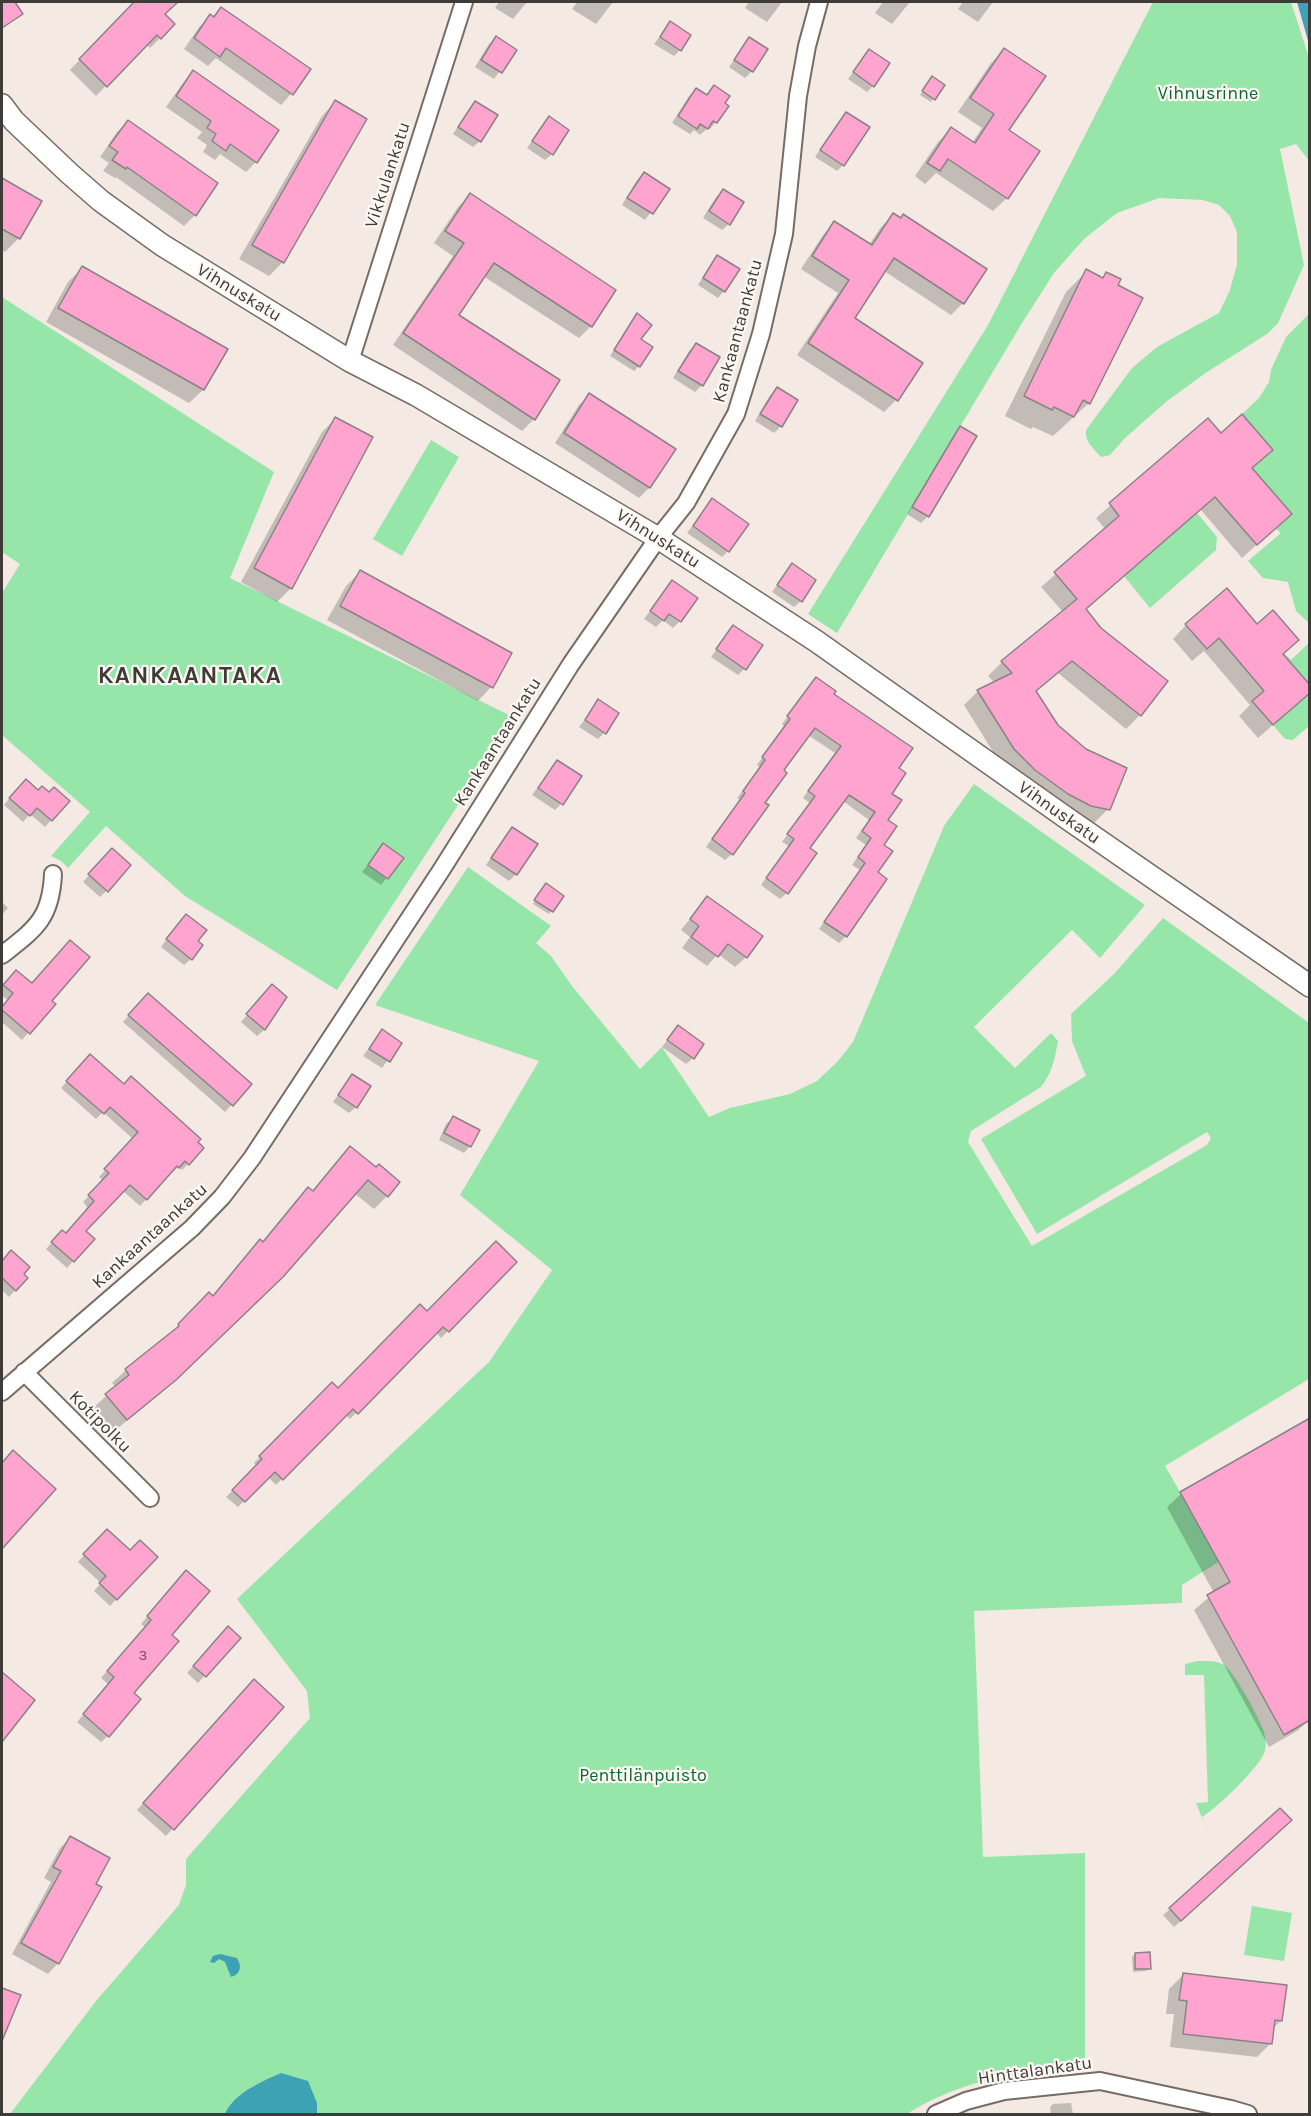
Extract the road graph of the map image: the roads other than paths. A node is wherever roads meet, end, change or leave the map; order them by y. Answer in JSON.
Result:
{"nodes":[{"id":1,"x":464,"y":2,"type":"edge"},
{"id":2,"x":819,"y":2,"type":"edge"},
{"id":3,"x":2,"y":105,"type":"edge"},
{"id":4,"x":350,"y":361,"type":"junction"},
{"id":5,"x":658,"y":538,"type":"junction"},
{"id":6,"x":53,"y":874,"type":"dead end"},
{"id":7,"x":2,"y":955,"type":"edge"},
{"id":8,"x":1310,"y":986,"type":"edge"},
{"id":9,"x":24,"y":1372,"type":"junction"},
{"id":10,"x":2,"y":1392,"type":"edge"},
{"id":11,"x":150,"y":1498,"type":"dead end"},
{"id":12,"x":936,"y":2115,"type":"edge"},
{"id":13,"x":1248,"y":2115,"type":"edge"}],
"edges":[{"from":1,"to":4,"type":"street","name":"Vikkulankatu"},
{"from":2,"to":5,"type":"street","name":"Kankaantaankatu"},
{"from":3,"to":4,"type":"street","name":"Vihnuskatu"},
{"from":4,"to":5,"type":"street","name":"Vihnuskatu"},
{"from":5,"to":8,"type":"street","name":"Vihnuskatu"},
{"from":5,"to":9,"type":"street","name":"Kankaantaankatu"},
{"from":6,"to":7,"type":"street"},
{"from":9,"to":10,"type":"street","name":"Kankaantaankatu"},
{"from":9,"to":11,"type":"street","name":"Kotipolku"},
{"from":12,"to":13,"type":"street","name":"Hinttalankatu"}]}
